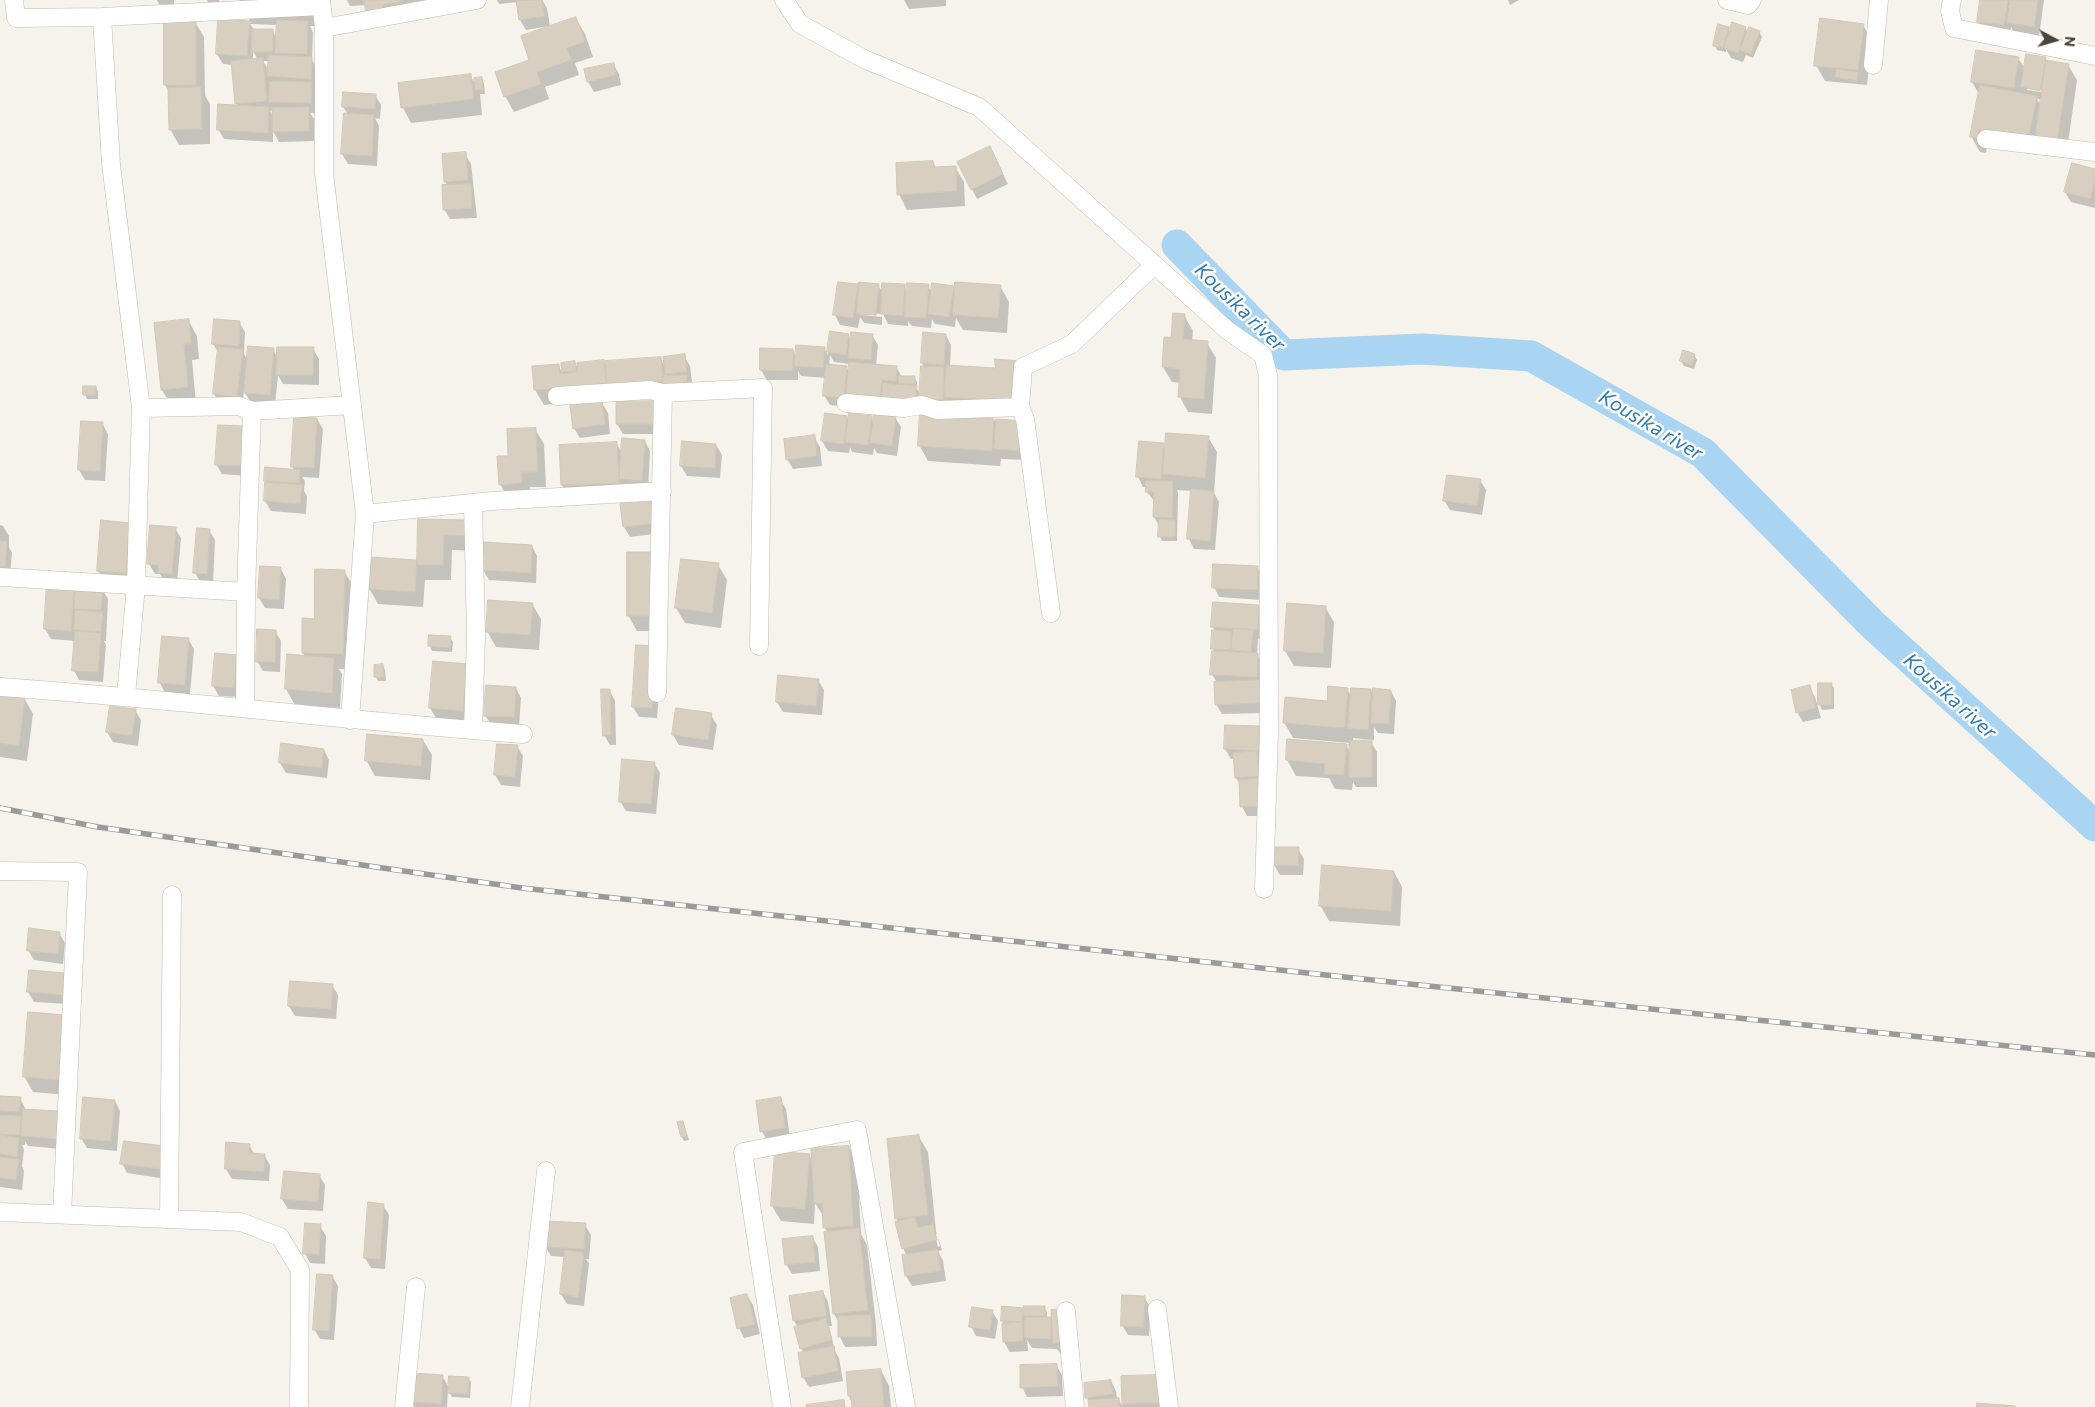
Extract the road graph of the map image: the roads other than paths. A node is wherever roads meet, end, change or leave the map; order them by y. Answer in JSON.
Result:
{"nodes":[{"id":1,"x":14,"y":0,"type":"edge"},
{"id":2,"x":477,"y":0,"type":"edge"},
{"id":3,"x":784,"y":0,"type":"edge"},
{"id":4,"x":1727,"y":0,"type":"edge"},
{"id":5,"x":1752,"y":0,"type":"edge"},
{"id":6,"x":1879,"y":0,"type":"edge"},
{"id":7,"x":1952,"y":0,"type":"edge"},
{"id":8,"x":321,"y":3,"type":"edge"},
{"id":9,"x":102,"y":17,"type":"junction"},
{"id":10,"x":324,"y":28,"type":"junction"},
{"id":11,"x":2095,"y":56,"type":"edge"},
{"id":12,"x":1872,"y":65,"type":"dead end"},
{"id":13,"x":1986,"y":138,"type":"dead end"},
{"id":14,"x":2095,"y":152,"type":"edge"},
{"id":15,"x":1154,"y":265,"type":"junction"},
{"id":16,"x":663,"y":393,"type":"junction"},
{"id":17,"x":557,"y":396,"type":"dead end"},
{"id":18,"x":846,"y":403,"type":"dead end"},
{"id":19,"x":352,"y":405,"type":"junction"},
{"id":20,"x":1020,"y":407,"type":"junction"},
{"id":21,"x":141,"y":408,"type":"junction"},
{"id":22,"x":252,"y":411,"type":"junction"},
{"id":23,"x":662,"y":491,"type":"junction"},
{"id":24,"x":473,"y":503,"type":"junction"},
{"id":25,"x":365,"y":514,"type":"junction"},
{"id":26,"x":0,"y":577,"type":"edge"},
{"id":27,"x":136,"y":586,"type":"junction"},
{"id":28,"x":246,"y":592,"type":"junction"},
{"id":29,"x":1051,"y":613,"type":"dead end"},
{"id":30,"x":759,"y":646,"type":"dead end"},
{"id":31,"x":0,"y":686,"type":"edge"},
{"id":32,"x":657,"y":693,"type":"dead end"},
{"id":33,"x":126,"y":696,"type":"junction"},
{"id":34,"x":245,"y":708,"type":"junction"},
{"id":35,"x":350,"y":720,"type":"junction"},
{"id":36,"x":473,"y":730,"type":"junction"},
{"id":37,"x":523,"y":734,"type":"dead end"},
{"id":38,"x":0,"y":871,"type":"edge"},
{"id":39,"x":1264,"y":889,"type":"dead end"},
{"id":40,"x":172,"y":895,"type":"dead end"},
{"id":41,"x":546,"y":1171,"type":"dead end"},
{"id":42,"x":0,"y":1212,"type":"edge"},
{"id":43,"x":62,"y":1214,"type":"junction"},
{"id":44,"x":169,"y":1219,"type":"junction"},
{"id":45,"x":416,"y":1287,"type":"dead end"},
{"id":46,"x":1157,"y":1309,"type":"dead end"},
{"id":47,"x":1066,"y":1311,"type":"dead end"},
{"id":48,"x":299,"y":1407,"type":"edge"},
{"id":49,"x":404,"y":1407,"type":"edge"},
{"id":50,"x":520,"y":1407,"type":"edge"},
{"id":51,"x":782,"y":1407,"type":"edge"},
{"id":52,"x":906,"y":1407,"type":"edge"},
{"id":53,"x":1075,"y":1407,"type":"edge"},
{"id":54,"x":1170,"y":1407,"type":"edge"}],
"edges":[{"from":1,"to":9,"type":"street"},
{"from":2,"to":10,"type":"street"},
{"from":3,"to":15,"type":"street"},
{"from":4,"to":5,"type":"street"},
{"from":6,"to":12,"type":"street"},
{"from":7,"to":11,"type":"street"},
{"from":8,"to":9,"type":"street"},
{"from":8,"to":10,"type":"street"},
{"from":9,"to":21,"type":"street"},
{"from":10,"to":19,"type":"street"},
{"from":13,"to":14,"type":"street"},
{"from":15,"to":20,"type":"street"},
{"from":15,"to":39,"type":"street"},
{"from":16,"to":17,"type":"street"},
{"from":16,"to":23,"type":"street"},
{"from":16,"to":30,"type":"street"},
{"from":18,"to":20,"type":"street"},
{"from":19,"to":22,"type":"street"},
{"from":19,"to":25,"type":"street"},
{"from":20,"to":29,"type":"street"},
{"from":21,"to":22,"type":"street"},
{"from":21,"to":27,"type":"street"},
{"from":22,"to":28,"type":"street"},
{"from":23,"to":24,"type":"street"},
{"from":23,"to":32,"type":"street"},
{"from":24,"to":25,"type":"street"},
{"from":24,"to":36,"type":"street"},
{"from":25,"to":35,"type":"street"},
{"from":26,"to":27,"type":"street"},
{"from":27,"to":28,"type":"street"},
{"from":27,"to":33,"type":"street"},
{"from":28,"to":34,"type":"street"},
{"from":31,"to":33,"type":"street"},
{"from":33,"to":34,"type":"street"},
{"from":34,"to":35,"type":"street"},
{"from":35,"to":36,"type":"street"},
{"from":36,"to":37,"type":"street"},
{"from":38,"to":43,"type":"street"},
{"from":40,"to":44,"type":"street"},
{"from":41,"to":50,"type":"street"},
{"from":42,"to":43,"type":"street"},
{"from":43,"to":44,"type":"street"},
{"from":44,"to":48,"type":"street"},
{"from":45,"to":49,"type":"street"},
{"from":46,"to":54,"type":"street"},
{"from":47,"to":53,"type":"street"},
{"from":51,"to":52,"type":"street"}]}
